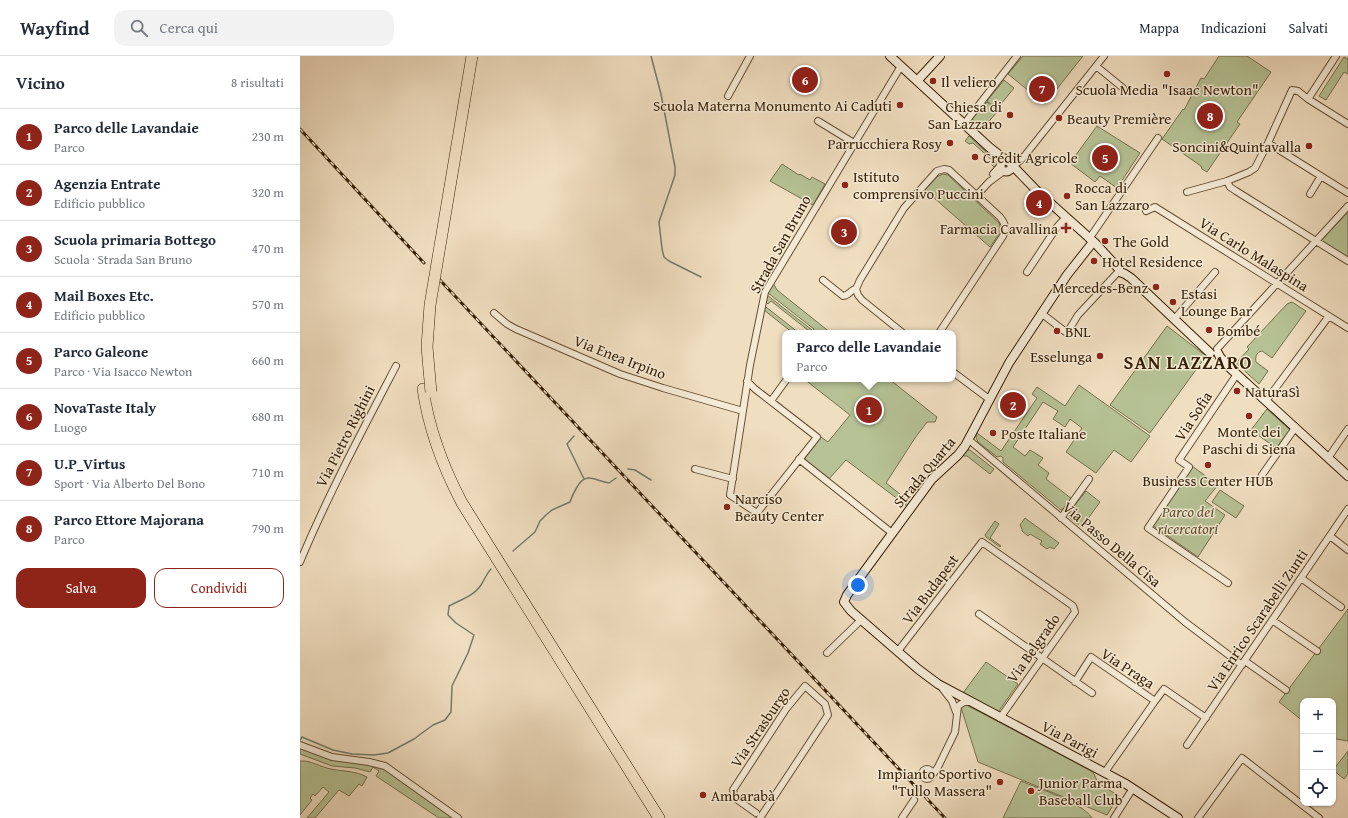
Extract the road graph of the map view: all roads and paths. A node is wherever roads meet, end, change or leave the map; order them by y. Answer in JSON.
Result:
{"nodes":[{"id":1,"x":465,"y":56,"type":"edge"},
{"id":2,"x":472,"y":56,"type":"edge"},
{"id":3,"x":750,"y":56,"type":"edge"},
{"id":4,"x":890,"y":56,"type":"edge"},
{"id":5,"x":940,"y":56,"type":"edge"},
{"id":6,"x":1016,"y":56,"type":"edge"},
{"id":7,"x":1104,"y":56,"type":"edge"},
{"id":8,"x":1336,"y":56,"type":"edge"},
{"id":9,"x":901,"y":66,"type":"junction"},
{"id":10,"x":1096,"y":66,"type":"junction"},
{"id":11,"x":918,"y":81,"type":"junction"},
{"id":12,"x":1123,"y":88,"type":"dead end"},
{"id":13,"x":728,"y":96,"type":"dead end"},
{"id":14,"x":1308,"y":99,"type":"junction"},
{"id":15,"x":818,"y":121,"type":"dead end"},
{"id":16,"x":964,"y":124,"type":"junction"},
{"id":17,"x":1348,"y":124,"type":"edge"},
{"id":18,"x":1158,"y":138,"type":"dead end"},
{"id":19,"x":854,"y":143,"type":"junction"},
{"id":20,"x":1268,"y":143,"type":"junction"},
{"id":21,"x":1006,"y":166,"type":"junction"},
{"id":22,"x":1322,"y":176,"type":"junction"},
{"id":23,"x":1227,"y":181,"type":"junction"},
{"id":24,"x":1187,"y":192,"type":"dead end"},
{"id":25,"x":1348,"y":193,"type":"edge"},
{"id":26,"x":1310,"y":194,"type":"dead end"},
{"id":27,"x":977,"y":195,"type":"junction"},
{"id":28,"x":1348,"y":206,"type":"edge"},
{"id":29,"x":1146,"y":211,"type":"dead end"},
{"id":30,"x":1066,"y":217,"type":"junction"},
{"id":31,"x":1092,"y":241,"type":"junction"},
{"id":32,"x":1316,"y":241,"type":"junction"},
{"id":33,"x":1348,"y":262,"type":"edge"},
{"id":34,"x":1122,"y":269,"type":"junction"},
{"id":35,"x":1027,"y":272,"type":"dead end"},
{"id":36,"x":1215,"y":272,"type":"dead end"},
{"id":37,"x":823,"y":280,"type":"dead end"},
{"id":38,"x":1277,"y":284,"type":"junction"},
{"id":39,"x":856,"y":289,"type":"junction"},
{"id":40,"x":494,"y":313,"type":"dead end"},
{"id":41,"x":1041,"y":313,"type":"junction"},
{"id":42,"x":1177,"y":316,"type":"junction"},
{"id":43,"x":1329,"y":316,"type":"junction"},
{"id":44,"x":1348,"y":328,"type":"edge"},
{"id":45,"x":899,"y":330,"type":"edge"},
{"id":46,"x":940,"y":330,"type":"edge"},
{"id":47,"x":1214,"y":352,"type":"junction"},
{"id":48,"x":396,"y":366,"type":"dead end"},
{"id":49,"x":1234,"y":372,"type":"junction"},
{"id":50,"x":956,"y":374,"type":"edge"},
{"id":51,"x":747,"y":381,"type":"junction"},
{"id":52,"x":785,"y":382,"type":"edge"},
{"id":53,"x":427,"y":391,"type":"junction"},
{"id":54,"x":989,"y":399,"type":"junction"},
{"id":55,"x":771,"y":401,"type":"junction"},
{"id":56,"x":1266,"y":401,"type":"junction"},
{"id":57,"x":742,"y":411,"type":"junction"},
{"id":58,"x":1295,"y":428,"type":"junction"},
{"id":59,"x":1348,"y":429,"type":"edge"},
{"id":60,"x":968,"y":439,"type":"junction"},
{"id":61,"x":1328,"y":458,"type":"junction"},
{"id":62,"x":799,"y":459,"type":"junction"},
{"id":63,"x":695,"y":469,"type":"dead end"},
{"id":64,"x":1262,"y":475,"type":"dead end"},
{"id":65,"x":1348,"y":476,"type":"edge"},
{"id":66,"x":733,"y":479,"type":"junction"},
{"id":67,"x":1089,"y":479,"type":"dead end"},
{"id":68,"x":1348,"y":509,"type":"edge"},
{"id":69,"x":1061,"y":518,"type":"junction"},
{"id":70,"x":892,"y":533,"type":"junction"},
{"id":71,"x":1330,"y":536,"type":"junction"},
{"id":72,"x":982,"y":542,"type":"joint"},
{"id":73,"x":1348,"y":550,"type":"edge"},
{"id":74,"x":300,"y":562,"type":"edge"},
{"id":75,"x":1301,"y":578,"type":"junction"},
{"id":76,"x":1228,"y":583,"type":"dead end"},
{"id":77,"x":1341,"y":607,"type":"dead end"},
{"id":78,"x":979,"y":614,"type":"dead end"},
{"id":79,"x":861,"y":620,"type":"junction"},
{"id":80,"x":1272,"y":620,"type":"junction"},
{"id":81,"x":898,"y":651,"type":"junction"},
{"id":82,"x":1317,"y":651,"type":"dead end"},
{"id":83,"x":827,"y":653,"type":"dead end"},
{"id":84,"x":1042,"y":658,"type":"junction"},
{"id":85,"x":1243,"y":663,"type":"junction"},
{"id":86,"x":1075,"y":682,"type":"junction"},
{"id":87,"x":938,"y":684,"type":"junction"},
{"id":88,"x":946,"y":689,"type":"joint"},
{"id":89,"x":1286,"y":690,"type":"dead end"},
{"id":90,"x":1092,"y":694,"type":"dead end"},
{"id":91,"x":958,"y":700,"type":"junction"},
{"id":92,"x":1154,"y":701,"type":"junction"},
{"id":93,"x":1000,"y":718,"type":"junction"},
{"id":94,"x":1206,"y":718,"type":"junction"},
{"id":95,"x":300,"y":745,"type":"edge"},
{"id":96,"x":1187,"y":745,"type":"dead end"},
{"id":97,"x":939,"y":764,"type":"junction"},
{"id":98,"x":1105,"y":772,"type":"junction"},
{"id":99,"x":1133,"y":788,"type":"junction"},
{"id":100,"x":914,"y":800,"type":"dead end"},
{"id":101,"x":758,"y":816,"type":"edge"},
{"id":102,"x":458,"y":818,"type":"edge"},
{"id":103,"x":659,"y":818,"type":"edge"},
{"id":104,"x":668,"y":818,"type":"edge"},
{"id":105,"x":902,"y":818,"type":"edge"},
{"id":106,"x":1114,"y":818,"type":"edge"},
{"id":107,"x":1178,"y":818,"type":"edge"},
{"id":108,"x":1198,"y":818,"type":"edge"},
{"id":109,"x":1319,"y":818,"type":"edge"}],
"edges":[{"from":1,"to":53,"type":"highway"},
{"from":2,"to":53,"type":"highway","bridge":true},
{"from":3,"to":13,"type":"street"},
{"from":4,"to":9,"type":"street"},
{"from":5,"to":11,"type":"street"},
{"from":6,"to":16,"type":"street"},
{"from":7,"to":10,"type":"street"},
{"from":8,"to":14,"type":"street"},
{"from":9,"to":11,"type":"street"},
{"from":9,"to":19,"type":"street","name":"Strada San Bruno"},
{"from":10,"to":12,"type":"street"},
{"from":10,"to":21,"type":"street"},
{"from":11,"to":16,"type":"street"},
{"from":14,"to":17,"type":"street"},
{"from":14,"to":20,"type":"street"},
{"from":15,"to":19,"type":"street"},
{"from":16,"to":21,"type":"street"},
{"from":18,"to":31,"type":"street"},
{"from":19,"to":51,"type":"street","name":"Strada San Bruno"},
{"from":20,"to":22,"type":"street"},
{"from":20,"to":23,"type":"street"},
{"from":21,"to":27,"type":"street"},
{"from":21,"to":30,"type":"street"},
{"from":22,"to":25,"type":"street"},
{"from":22,"to":26,"type":"street"},
{"from":23,"to":24,"type":"street"},
{"from":23,"to":32,"type":"street"},
{"from":27,"to":39,"type":"street"},
{"from":27,"to":46,"type":"street"},
{"from":28,"to":32,"type":"street"},
{"from":29,"to":38,"type":"street","name":"Via Carlo Malaspina"},
{"from":30,"to":31,"type":"street"},
{"from":30,"to":35,"type":"street"},
{"from":31,"to":34,"type":"street"},
{"from":31,"to":41,"type":"street","name":"Strada Quarta"},
{"from":32,"to":33,"type":"street"},
{"from":32,"to":38,"type":"street"},
{"from":34,"to":41,"type":"street"},
{"from":34,"to":42,"type":"street"},
{"from":34,"to":47,"type":"street"},
{"from":36,"to":42,"type":"street"},
{"from":37,"to":39,"type":"street"},
{"from":38,"to":43,"type":"street","name":"Via Carlo Malaspina"},
{"from":38,"to":47,"type":"street"},
{"from":39,"to":45,"type":"street"},
{"from":40,"to":57,"type":"street","name":"Via Enea Irpino"},
{"from":41,"to":54,"type":"street","name":"Strada Quarta"},
{"from":42,"to":47,"type":"street"},
{"from":43,"to":44,"type":"street","name":"Via Carlo Malaspina"},
{"from":43,"to":56,"type":"street"},
{"from":47,"to":49,"type":"street"},
{"from":48,"to":74,"type":"street","name":"Via Pietro Righini"},
{"from":49,"to":56,"type":"street"},
{"from":49,"to":76,"type":"street","name":"Via Sofia"},
{"from":50,"to":54,"type":"street"},
{"from":51,"to":55,"type":"street"},
{"from":51,"to":57,"type":"street","name":"Strada San Bruno"},
{"from":52,"to":55,"type":"street"},
{"from":53,"to":103,"type":"highway"},
{"from":53,"to":104,"type":"highway"},
{"from":54,"to":60,"type":"street","name":"Strada Quarta"},
{"from":55,"to":62,"type":"street"},
{"from":56,"to":58,"type":"street"},
{"from":57,"to":66,"type":"street","name":"Strada San Bruno"},
{"from":58,"to":61,"type":"street"},
{"from":58,"to":64,"type":"street"},
{"from":59,"to":61,"type":"street"},
{"from":60,"to":69,"type":"street","name":"Via Passo Della Cisa"},
{"from":60,"to":70,"type":"street","name":"Strada Quarta"},
{"from":61,"to":65,"type":"street"},
{"from":62,"to":66,"type":"street","name":"Strada San Bruno"},
{"from":62,"to":70,"type":"street"},
{"from":63,"to":66,"type":"street"},
{"from":67,"to":69,"type":"street"},
{"from":68,"to":71,"type":"street","name":"Via Enrico Scarabelli Zunti"},
{"from":69,"to":85,"type":"street","name":"Via Passo Della Cisa"},
{"from":70,"to":79,"type":"street","name":"Strada Quarta"},
{"from":71,"to":73,"type":"street"},
{"from":71,"to":75,"type":"street","name":"Via Enrico Scarabelli Zunti"},
{"from":72,"to":81,"type":"street","name":"Via Budapest"},
{"from":72,"to":84,"type":"street","name":"Via Belgrado"},
{"from":75,"to":77,"type":"street"},
{"from":75,"to":80,"type":"street","name":"Via Enrico Scarabelli Zunti"},
{"from":78,"to":84,"type":"street"},
{"from":79,"to":81,"type":"street","name":"Strada Quarta"},
{"from":79,"to":83,"type":"street"},
{"from":80,"to":82,"type":"street"},
{"from":80,"to":85,"type":"street","name":"Via Enrico Scarabelli Zunti"},
{"from":81,"to":87,"type":"street","name":"Strada Quarta"},
{"from":84,"to":86,"type":"street"},
{"from":84,"to":93,"type":"street","name":"Via Belgrado"},
{"from":85,"to":89,"type":"street","name":"Via Passo Della Cisa"},
{"from":85,"to":94,"type":"street","name":"Via Enrico Scarabelli Zunti"},
{"from":86,"to":90,"type":"street"},
{"from":86,"to":92,"type":"street","name":"Via Praga"},
{"from":87,"to":88,"type":"street","name":"Strada Quarta"},
{"from":87,"to":91,"type":"street"},
{"from":88,"to":91,"type":"street","name":"Via Parigi"},
{"from":91,"to":93,"type":"street","name":"Via Parigi"},
{"from":91,"to":97,"type":"street"},
{"from":92,"to":94,"type":"street"},
{"from":92,"to":98,"type":"street"},
{"from":93,"to":98,"type":"street","name":"Via Parigi"},
{"from":94,"to":96,"type":"street","name":"Via Enrico Scarabelli Zunti"},
{"from":95,"to":102,"type":"street"},
{"from":97,"to":97,"type":"street"},
{"from":98,"to":99,"type":"street","name":"Via Parigi"},
{"from":99,"to":106,"type":"street"},
{"from":99,"to":107,"type":"street","name":"Via Parigi"},
{"from":100,"to":105,"type":"street"},
{"from":101,"to":101,"type":"street","name":"Via Strasburgo"},
{"from":108,"to":109,"type":"street"}]}
